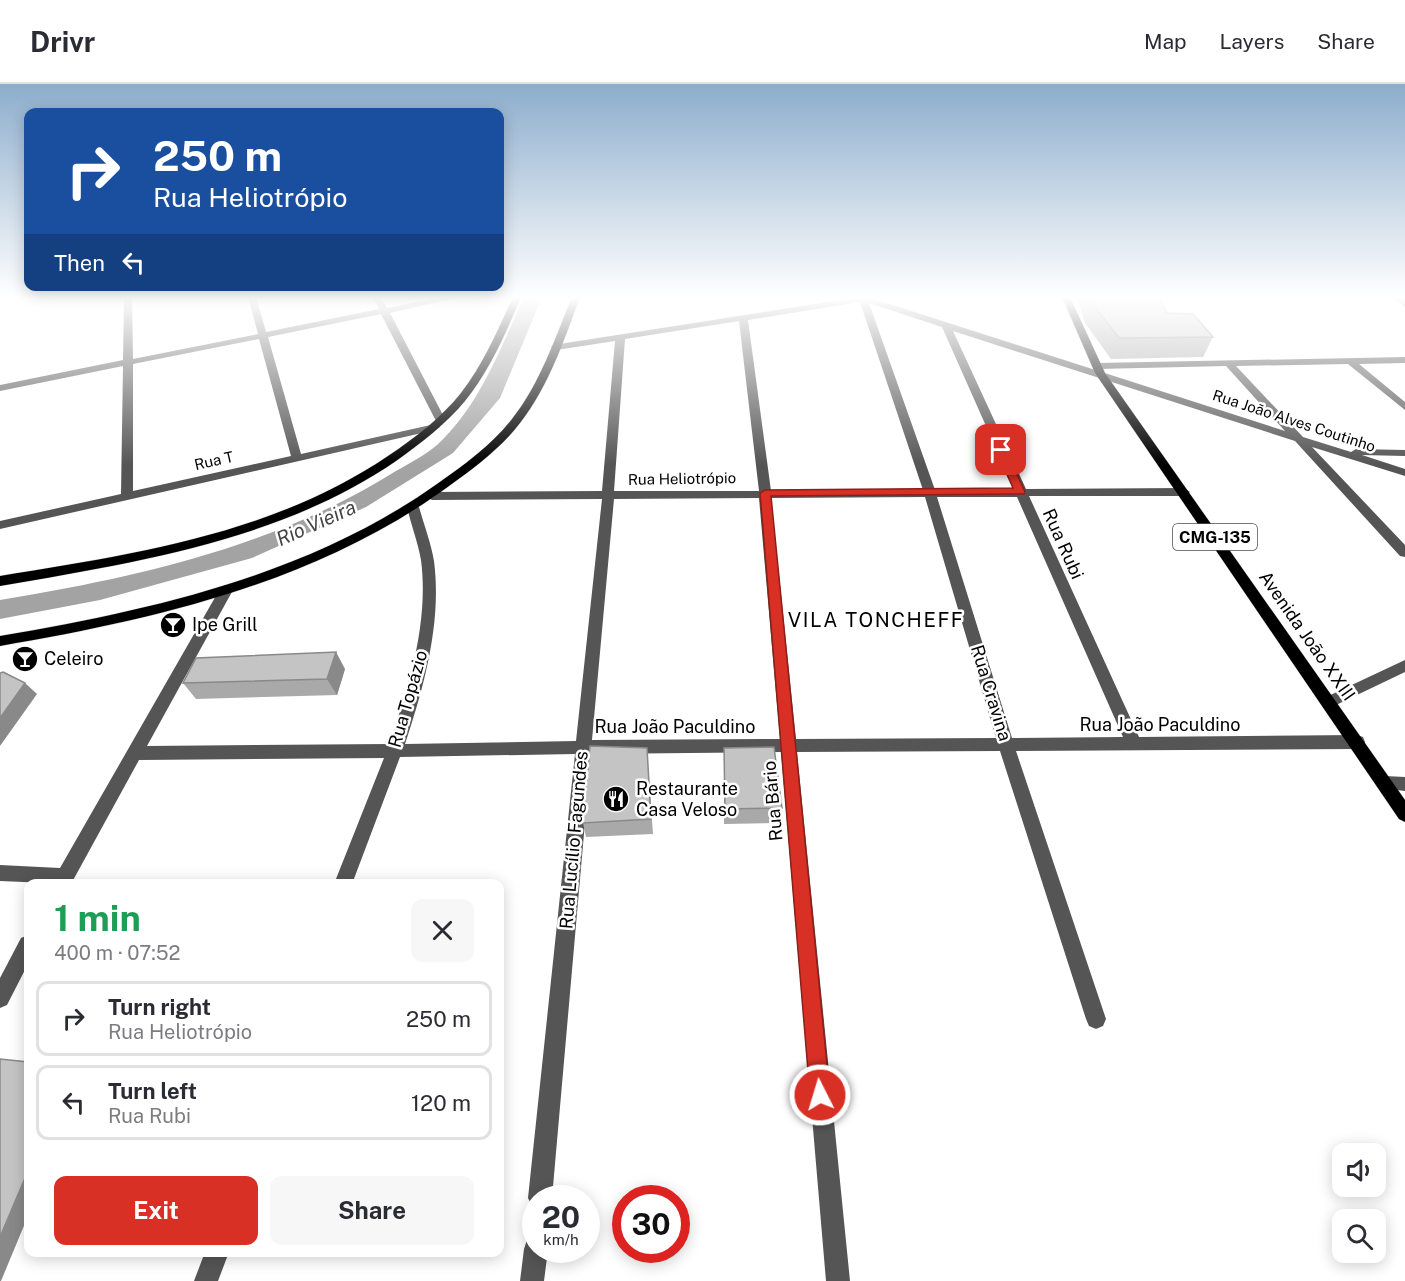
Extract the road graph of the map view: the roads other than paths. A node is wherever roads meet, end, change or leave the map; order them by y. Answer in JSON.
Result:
{"nodes":[{"id":1,"x":127,"y":353,"type":"edge"},
{"id":2,"x":159,"y":353,"type":"edge"},
{"id":3,"x":268,"y":353,"type":"edge"},
{"id":4,"x":404,"y":353,"type":"edge"},
{"id":5,"x":490,"y":353,"type":"edge"},
{"id":6,"x":553,"y":353,"type":"edge"},
{"id":7,"x":619,"y":353,"type":"edge"},
{"id":8,"x":747,"y":353,"type":"edge"},
{"id":9,"x":885,"y":353,"type":"edge"},
{"id":10,"x":958,"y":353,"type":"edge"},
{"id":11,"x":1041,"y":353,"type":"edge"},
{"id":12,"x":1091,"y":353,"type":"edge"},
{"id":13,"x":127,"y":359,"type":"junction"},
{"id":14,"x":1405,"y":360,"type":"edge"},
{"id":15,"x":1350,"y":361,"type":"junction"},
{"id":16,"x":1229,"y":364,"type":"junction"},
{"id":17,"x":1098,"y":369,"type":"junction"},
{"id":18,"x":0,"y":381,"type":"edge"},
{"id":19,"x":0,"y":388,"type":"edge"},
{"id":20,"x":1405,"y":407,"type":"edge"},
{"id":21,"x":438,"y":424,"type":"junction"},
{"id":22,"x":1297,"y":437,"type":"junction"},
{"id":23,"x":1341,"y":452,"type":"junction"},
{"id":24,"x":1405,"y":453,"type":"edge"},
{"id":25,"x":297,"y":458,"type":"junction"},
{"id":26,"x":1405,"y":473,"type":"edge"},
{"id":27,"x":1020,"y":492,"type":"junction"},
{"id":28,"x":1184,"y":492,"type":"junction"},
{"id":29,"x":765,"y":493,"type":"junction"},
{"id":30,"x":930,"y":493,"type":"junction"},
{"id":31,"x":608,"y":494,"type":"junction"},
{"id":32,"x":127,"y":496,"type":"junction"},
{"id":33,"x":432,"y":496,"type":"junction"},
{"id":34,"x":412,"y":507,"type":"junction"},
{"id":35,"x":0,"y":525,"type":"edge"},
{"id":36,"x":1405,"y":553,"type":"edge"},
{"id":37,"x":0,"y":581,"type":"edge"},
{"id":38,"x":226,"y":590,"type":"junction"},
{"id":39,"x":1,"y":642,"type":"edge"},
{"id":40,"x":1405,"y":666,"type":"edge"},
{"id":41,"x":1329,"y":702,"type":"junction"},
{"id":42,"x":1357,"y":742,"type":"junction"},
{"id":43,"x":1006,"y":745,"type":"junction"},
{"id":44,"x":1135,"y":745,"type":"junction"},
{"id":45,"x":787,"y":746,"type":"junction"},
{"id":46,"x":583,"y":747,"type":"junction"},
{"id":47,"x":393,"y":751,"type":"junction"},
{"id":48,"x":136,"y":753,"type":"junction"},
{"id":49,"x":1385,"y":783,"type":"junction"},
{"id":50,"x":1405,"y":784,"type":"edge"},
{"id":51,"x":1405,"y":814,"type":"edge"},
{"id":52,"x":0,"y":873,"type":"edge"},
{"id":53,"x":54,"y":879,"type":"edge"},
{"id":54,"x":64,"y":879,"type":"edge"},
{"id":55,"x":345,"y":879,"type":"edge"},
{"id":56,"x":24,"y":953,"type":"edge"},
{"id":57,"x":0,"y":999,"type":"edge"},
{"id":58,"x":1096,"y":1019,"type":"dead end"},
{"id":59,"x":541,"y":1185,"type":"edge"},
{"id":60,"x":215,"y":1257,"type":"edge"},
{"id":61,"x":534,"y":1263,"type":"edge"},
{"id":62,"x":206,"y":1281,"type":"edge"},
{"id":63,"x":532,"y":1281,"type":"edge"},
{"id":64,"x":838,"y":1281,"type":"edge"}],
"edges":[{"from":1,"to":13,"type":"street"},
{"from":2,"to":13,"type":"street"},
{"from":3,"to":25,"type":"street"},
{"from":4,"to":21,"type":"street"},
{"from":5,"to":21,"type":"main road"},
{"from":6,"to":33,"type":"main road"},
{"from":7,"to":31,"type":"street","name":"Rua Lucílio Fagundes"},
{"from":8,"to":29,"type":"street","name":"Rua Bário"},
{"from":9,"to":30,"type":"street","name":"Rua Cravina"},
{"from":10,"to":27,"type":"street","name":"Rua Rubi"},
{"from":11,"to":17,"type":"street","name":"Rua João Alves Coutinho"},
{"from":12,"to":17,"type":"main road","name":"Avenida João XXIII","number":"CMG-135"},
{"from":13,"to":18,"type":"street"},
{"from":13,"to":19,"type":"street"},
{"from":13,"to":32,"type":"street"},
{"from":14,"to":15,"type":"street"},
{"from":15,"to":16,"type":"street"},
{"from":15,"to":20,"type":"street"},
{"from":16,"to":17,"type":"street"},
{"from":16,"to":22,"type":"street"},
{"from":17,"to":22,"type":"street","name":"Rua João Alves Coutinho"},
{"from":17,"to":28,"type":"main road","name":"Avenida João XXIII","number":"CMG-135"},
{"from":21,"to":25,"type":"street","name":"Rua T"},
{"from":21,"to":37,"type":"main road"},
{"from":22,"to":23,"type":"street","name":"Rua João Alves Coutinho"},
{"from":22,"to":36,"type":"street"},
{"from":23,"to":24,"type":"street"},
{"from":23,"to":26,"type":"street","name":"Rua João Alves Coutinho"},
{"from":25,"to":32,"type":"street","name":"Rua T"},
{"from":27,"to":28,"type":"street","name":"Rua Heliotrópio"},
{"from":27,"to":30,"type":"street","name":"Rua Heliotrópio"},
{"from":27,"to":44,"type":"street","name":"Rua Rubi"},
{"from":28,"to":41,"type":"main road","name":"Avenida João XXIII","number":"CMG-135"},
{"from":29,"to":30,"type":"street","name":"Rua Heliotrópio"},
{"from":29,"to":31,"type":"street","name":"Rua Heliotrópio"},
{"from":29,"to":45,"type":"street","name":"Rua Bário"},
{"from":30,"to":43,"type":"street","name":"Rua Cravina"},
{"from":31,"to":33,"type":"street","name":"Rua Heliotrópio"},
{"from":31,"to":46,"type":"street","name":"Rua Lucílio Fagundes"},
{"from":32,"to":35,"type":"street","name":"Rua T"},
{"from":33,"to":34,"type":"main road"},
{"from":34,"to":38,"type":"main road"},
{"from":34,"to":47,"type":"street","name":"Rua Topázio"},
{"from":38,"to":39,"type":"main road"},
{"from":38,"to":48,"type":"street"},
{"from":40,"to":41,"type":"street"},
{"from":41,"to":42,"type":"main road","name":"Avenida João XXIII","number":"CMG-135"},
{"from":42,"to":44,"type":"street","name":"Rua João Paculdino"},
{"from":42,"to":49,"type":"main road","name":"Avenida João XXIII","number":"CMG-135"},
{"from":43,"to":44,"type":"street","name":"Rua João Paculdino"},
{"from":43,"to":45,"type":"street","name":"Rua João Paculdino"},
{"from":43,"to":58,"type":"street","name":"Rua Cravina"},
{"from":45,"to":46,"type":"street","name":"Rua João Paculdino"},
{"from":45,"to":64,"type":"street","name":"Rua Bário"},
{"from":46,"to":47,"type":"street","name":"Rua João Paculdino"},
{"from":46,"to":59,"type":"street","name":"Rua Lucílio Fagundes"},
{"from":47,"to":48,"type":"street","name":"Rua João Paculdino"},
{"from":47,"to":55,"type":"street","name":"Rua Topázio"},
{"from":48,"to":54,"type":"street"},
{"from":49,"to":50,"type":"street"},
{"from":49,"to":51,"type":"main road","name":"Avenida João XXIII","number":"CMG-135"},
{"from":52,"to":53,"type":"street"},
{"from":56,"to":57,"type":"street"},
{"from":60,"to":62,"type":"street"},
{"from":61,"to":63,"type":"street"}]}
